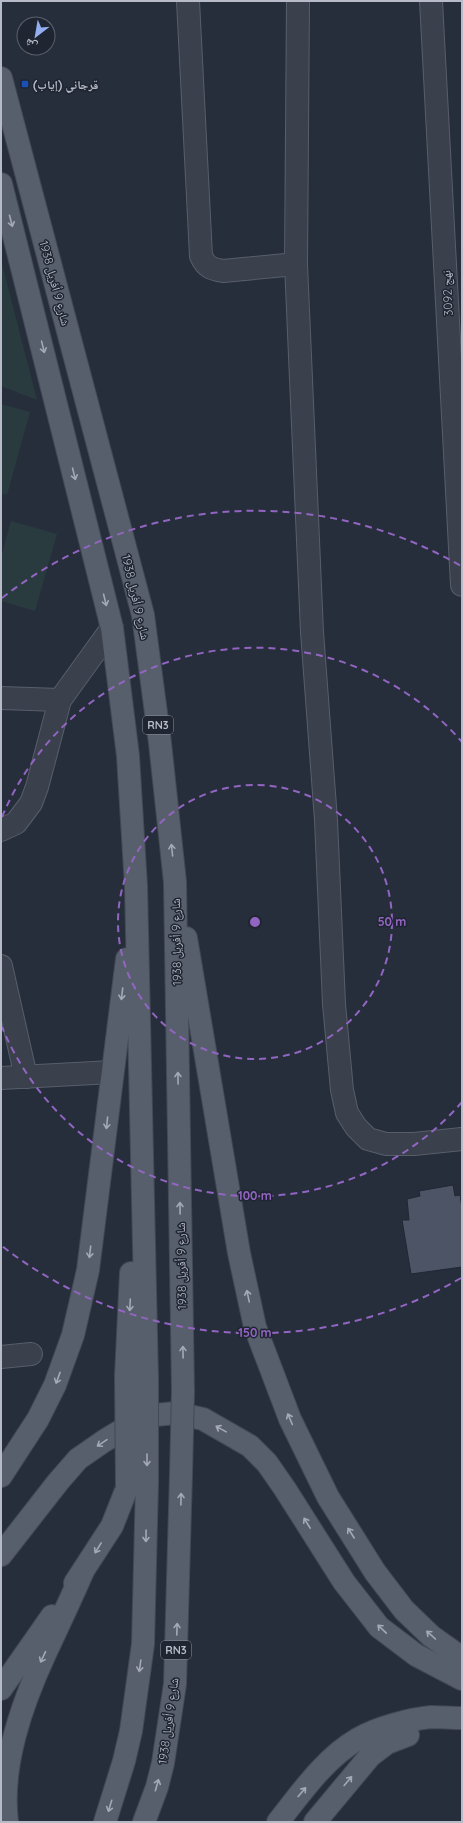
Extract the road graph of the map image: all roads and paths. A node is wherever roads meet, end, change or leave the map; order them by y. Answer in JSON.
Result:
{"nodes":[{"id":1,"x":188,"y":1,"type":"edge"},
{"id":2,"x":298,"y":1,"type":"edge"},
{"id":3,"x":431,"y":1,"type":"edge"},
{"id":4,"x":1,"y":78,"type":"edge"},
{"id":5,"x":1,"y":184,"type":"edge"},
{"id":6,"x":296,"y":264,"type":"junction"},
{"id":7,"x":462,"y":585,"type":"edge"},
{"id":8,"x":112,"y":628,"type":"junction"},
{"id":9,"x":12,"y":697,"type":"edge"},
{"id":10,"x":60,"y":700,"type":"junction"},
{"id":11,"x":1,"y":830,"type":"edge"},
{"id":12,"x":175,"y":882,"type":"junction"},
{"id":13,"x":136,"y":886,"type":"junction"},
{"id":14,"x":1,"y":966,"type":"edge"},
{"id":15,"x":112,"y":1072,"type":"junction"},
{"id":16,"x":26,"y":1077,"type":"junction"},
{"id":17,"x":1,"y":1078,"type":"edge"},
{"id":18,"x":140,"y":1126,"type":"junction"},
{"id":19,"x":462,"y":1139,"type":"edge"},
{"id":20,"x":31,"y":1354,"type":"dead end"},
{"id":21,"x":1,"y":1357,"type":"edge"},
{"id":22,"x":1,"y":1476,"type":"edge"},
{"id":23,"x":137,"y":1485,"type":"junction"},
{"id":24,"x":1,"y":1555,"type":"edge"},
{"id":25,"x":83,"y":1571,"type":"junction"},
{"id":26,"x":462,"y":1658,"type":"edge"},
{"id":27,"x":462,"y":1679,"type":"edge"},
{"id":28,"x":1,"y":1689,"type":"edge"},
{"id":29,"x":460,"y":1718,"type":"edge"},
{"id":30,"x":7,"y":1822,"type":"edge"},
{"id":31,"x":105,"y":1822,"type":"edge"},
{"id":32,"x":144,"y":1822,"type":"edge"},
{"id":33,"x":278,"y":1822,"type":"edge"},
{"id":34,"x":315,"y":1822,"type":"edge"}],
"edges":[{"from":1,"to":6,"type":"street"},
{"from":2,"to":6,"type":"street"},
{"from":3,"to":7,"type":"street","name":"نهج 3092"},
{"from":12,"to":4,"type":"main road","name":"شارع 9 أفريل 1938","number":"RN3","one_way":true},
{"from":5,"to":8,"type":"main road","number":"RN3","one_way":true},
{"from":6,"to":19,"type":"street"},
{"from":8,"to":10,"type":"street"},
{"from":8,"to":13,"type":"main road","number":"RN3"},
{"from":9,"to":10,"type":"street"},
{"from":10,"to":11,"type":"street"},
{"from":26,"to":12,"type":"main road","one_way":true},
{"from":32,"to":12,"type":"main road","name":"شارع 9 أفريل 1938","number":"RN3","one_way":true,"bridge":true},
{"from":13,"to":15,"type":"main road","one_way":true},
{"from":13,"to":18,"type":"main road","number":"RN3"},
{"from":14,"to":16,"type":"street"},
{"from":15,"to":16,"type":"street"},
{"from":15,"to":22,"type":"main road","one_way":true},
{"from":16,"to":17,"type":"street"},
{"from":18,"to":23,"type":"main road","number":"RN3","one_way":true,"bridge":true},
{"from":18,"to":23,"type":"main road","one_way":true,"bridge":true},
{"from":20,"to":21,"type":"street"},
{"from":23,"to":25,"type":"main road","one_way":true},
{"from":23,"to":31,"type":"main road","number":"RN3","one_way":true},
{"from":27,"to":24,"type":"main road","one_way":true},
{"from":25,"to":28,"type":"main road"},
{"from":25,"to":30,"type":"main road","one_way":true},
{"from":33,"to":29,"type":"main road","one_way":true},
{"from":34,"to":29,"type":"main road","one_way":true}]}
